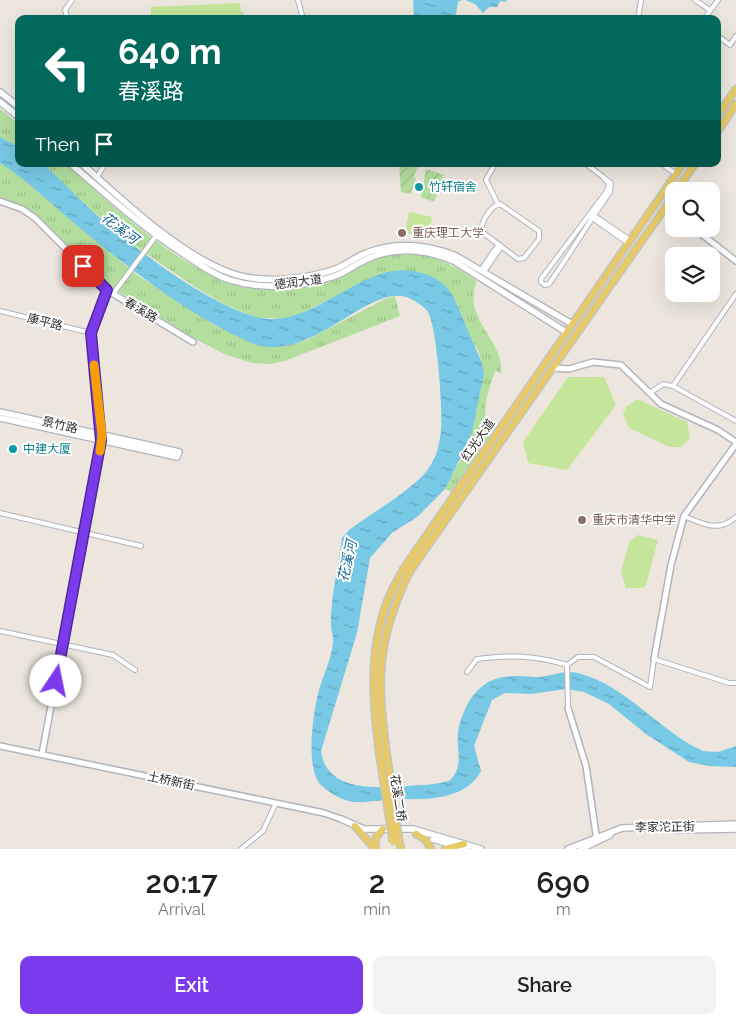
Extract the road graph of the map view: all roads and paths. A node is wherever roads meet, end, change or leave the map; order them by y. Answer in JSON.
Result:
{"nodes":[{"id":1,"x":72,"y":0,"type":"edge"},
{"id":2,"x":298,"y":0,"type":"edge"},
{"id":3,"x":641,"y":0,"type":"edge"},
{"id":4,"x":695,"y":0,"type":"edge"},
{"id":5,"x":718,"y":0,"type":"edge"},
{"id":6,"x":710,"y":10,"type":"junction"},
{"id":7,"x":67,"y":15,"type":"edge"},
{"id":8,"x":302,"y":15,"type":"edge"},
{"id":9,"x":639,"y":15,"type":"edge"},
{"id":10,"x":707,"y":15,"type":"edge"},
{"id":11,"x":736,"y":36,"type":"edge"},
{"id":12,"x":721,"y":38,"type":"edge"},
{"id":13,"x":736,"y":89,"type":"edge"},
{"id":14,"x":0,"y":92,"type":"edge"},
{"id":15,"x":0,"y":102,"type":"edge"},
{"id":16,"x":15,"y":104,"type":"edge"},
{"id":17,"x":736,"y":104,"type":"edge"},
{"id":18,"x":721,"y":111,"type":"edge"},
{"id":19,"x":15,"y":114,"type":"edge"},
{"id":20,"x":721,"y":126,"type":"edge"},
{"id":21,"x":75,"y":167,"type":"edge"},
{"id":22,"x":85,"y":167,"type":"edge"},
{"id":23,"x":103,"y":167,"type":"edge"},
{"id":24,"x":493,"y":167,"type":"edge"},
{"id":25,"x":590,"y":167,"type":"edge"},
{"id":26,"x":668,"y":167,"type":"edge"},
{"id":27,"x":681,"y":167,"type":"edge"},
{"id":28,"x":693,"y":167,"type":"edge"},
{"id":29,"x":676,"y":174,"type":"junction"},
{"id":30,"x":97,"y":177,"type":"junction"},
{"id":31,"x":682,"y":182,"type":"edge"},
{"id":32,"x":0,"y":201,"type":"edge"},
{"id":33,"x":498,"y":204,"type":"junction"},
{"id":34,"x":665,"y":207,"type":"edge"},
{"id":35,"x":591,"y":216,"type":"junction"},
{"id":36,"x":156,"y":236,"type":"junction"},
{"id":37,"x":705,"y":237,"type":"edge"},
{"id":38,"x":629,"y":242,"type":"junction"},
{"id":39,"x":499,"y":246,"type":"junction"},
{"id":40,"x":736,"y":261,"type":"edge"},
{"id":41,"x":482,"y":271,"type":"junction"},
{"id":42,"x":107,"y":290,"type":"junction"},
{"id":43,"x":113,"y":294,"type":"junction"},
{"id":44,"x":736,"y":294,"type":"edge"},
{"id":45,"x":0,"y":311,"type":"edge"},
{"id":46,"x":572,"y":324,"type":"junction"},
{"id":47,"x":566,"y":332,"type":"junction"},
{"id":48,"x":91,"y":333,"type":"junction"},
{"id":49,"x":193,"y":342,"type":"dead end"},
{"id":50,"x":553,"y":368,"type":"junction"},
{"id":51,"x":673,"y":386,"type":"junction"},
{"id":52,"x":650,"y":393,"type":"junction"},
{"id":53,"x":0,"y":412,"type":"edge"},
{"id":54,"x":0,"y":418,"type":"edge"},
{"id":55,"x":736,"y":421,"type":"edge"},
{"id":56,"x":102,"y":438,"type":"junction"},
{"id":57,"x":736,"y":443,"type":"edge"},
{"id":58,"x":178,"y":455,"type":"dead end"},
{"id":59,"x":0,"y":513,"type":"edge"},
{"id":60,"x":684,"y":516,"type":"junction"},
{"id":61,"x":736,"y":517,"type":"edge"},
{"id":62,"x":84,"y":533,"type":"junction"},
{"id":63,"x":141,"y":546,"type":"dead end"},
{"id":64,"x":0,"y":631,"type":"edge"},
{"id":65,"x":62,"y":644,"type":"junction"},
{"id":66,"x":654,"y":659,"type":"junction"},
{"id":67,"x":568,"y":665,"type":"junction"},
{"id":68,"x":135,"y":670,"type":"dead end"},
{"id":69,"x":467,"y":672,"type":"dead end"},
{"id":70,"x":736,"y":683,"type":"edge"},
{"id":71,"x":568,"y":708,"type":"joint"},
{"id":72,"x":0,"y":746,"type":"edge"},
{"id":73,"x":42,"y":754,"type":"junction"},
{"id":74,"x":383,"y":758,"type":"junction"},
{"id":75,"x":276,"y":803,"type":"junction"},
{"id":76,"x":341,"y":819,"type":"joint"},
{"id":77,"x":736,"y":824,"type":"edge"},
{"id":78,"x":355,"y":827,"type":"junction"},
{"id":79,"x":736,"y":829,"type":"edge"},
{"id":80,"x":361,"y":832,"type":"junction"},
{"id":81,"x":383,"y":832,"type":"junction"},
{"id":82,"x":422,"y":834,"type":"junction"},
{"id":83,"x":596,"y":840,"type":"junction"},
{"id":84,"x":396,"y":844,"type":"edge"},
{"id":85,"x":459,"y":847,"type":"edge"},
{"id":86,"x":241,"y":849,"type":"edge"},
{"id":87,"x":375,"y":849,"type":"edge"},
{"id":88,"x":401,"y":849,"type":"edge"},
{"id":89,"x":432,"y":849,"type":"edge"},
{"id":90,"x":445,"y":849,"type":"edge"},
{"id":91,"x":480,"y":849,"type":"edge"},
{"id":92,"x":568,"y":849,"type":"edge"},
{"id":93,"x":581,"y":849,"type":"edge"}],
"edges":[{"from":1,"to":7,"type":"street"},
{"from":2,"to":8,"type":"street"},
{"from":3,"to":9,"type":"street"},
{"from":4,"to":6,"type":"street"},
{"from":5,"to":6,"type":"street"},
{"from":6,"to":10,"type":"street"},
{"from":11,"to":12,"type":"street"},
{"from":13,"to":18,"type":"main road"},
{"from":14,"to":16,"type":"main road"},
{"from":15,"to":19,"type":"main road"},
{"from":17,"to":20,"type":"main road"},
{"from":21,"to":36,"type":"main road","name":"德润大道"},
{"from":22,"to":30,"type":"main road","name":"德润大道"},
{"from":23,"to":30,"type":"street"},
{"from":24,"to":33,"type":"street"},
{"from":25,"to":35,"type":"street"},
{"from":26,"to":29,"type":"street"},
{"from":27,"to":29,"type":"main road","name":"红光大道"},
{"from":28,"to":31,"type":"main road"},
{"from":29,"to":38,"type":"main road","name":"红光大道"},
{"from":30,"to":41,"type":"main road","name":"德润大道"},
{"from":32,"to":42,"type":"street","name":"春溪路"},
{"from":33,"to":39,"type":"street"},
{"from":33,"to":39,"type":"street"},
{"from":34,"to":50,"type":"main road","name":"红光大道"},
{"from":35,"to":35,"type":"street"},
{"from":35,"to":38,"type":"street"},
{"from":36,"to":43,"type":"street"},
{"from":36,"to":47,"type":"main road","name":"德润大道"},
{"from":37,"to":40,"type":"street"},
{"from":38,"to":46,"type":"main road","name":"红光大道"},
{"from":39,"to":41,"type":"street"},
{"from":41,"to":46,"type":"main road","name":"德润大道"},
{"from":42,"to":43,"type":"street","name":"春溪路"},
{"from":42,"to":48,"type":"street"},
{"from":43,"to":49,"type":"street","name":"春溪路"},
{"from":44,"to":51,"type":"street"},
{"from":45,"to":48,"type":"street","name":"康平路"},
{"from":46,"to":47,"type":"main road","name":"红光大道"},
{"from":47,"to":74,"type":"main road","name":"红光大道"},
{"from":48,"to":56,"type":"street"},
{"from":50,"to":52,"type":"street"},
{"from":50,"to":74,"type":"main road","name":"红光大道"},
{"from":51,"to":52,"type":"street"},
{"from":51,"to":55,"type":"street"},
{"from":52,"to":57,"type":"street"},
{"from":53,"to":56,"type":"main road","name":"景竹路"},
{"from":54,"to":56,"type":"main road","name":"景竹路"},
{"from":56,"to":58,"type":"main road","name":"景竹路"},
{"from":56,"to":62,"type":"street"},
{"from":57,"to":60,"type":"street"},
{"from":59,"to":62,"type":"street"},
{"from":60,"to":61,"type":"street"},
{"from":60,"to":66,"type":"street"},
{"from":62,"to":63,"type":"street"},
{"from":62,"to":65,"type":"street"},
{"from":64,"to":65,"type":"street"},
{"from":65,"to":68,"type":"street"},
{"from":65,"to":73,"type":"street"},
{"from":66,"to":67,"type":"street"},
{"from":66,"to":70,"type":"street"},
{"from":67,"to":69,"type":"street"},
{"from":67,"to":71,"type":"street"},
{"from":71,"to":83,"type":"street"},
{"from":72,"to":73,"type":"street","name":"土桥新街"},
{"from":73,"to":75,"type":"street","name":"土桥新街"},
{"from":74,"to":84,"type":"main road","name":"花溪二桥","bridge":true},
{"from":75,"to":76,"type":"street","name":"土桥新街"},
{"from":75,"to":86,"type":"street"},
{"from":76,"to":78,"type":"main road","name":"土桥新街"},
{"from":77,"to":83,"type":"main road","name":"李家沱正街"},
{"from":78,"to":80,"type":"main road"},
{"from":78,"to":81,"type":"main road","name":"土桥新街"},
{"from":78,"to":87,"type":"main road"},
{"from":79,"to":83,"type":"main road","name":"李家沱正街"},
{"from":80,"to":81,"type":"main road","name":"土桥新街"},
{"from":80,"to":87,"type":"main road"},
{"from":81,"to":82,"type":"main road","name":"土桥新街"},
{"from":81,"to":87,"type":"main road"},
{"from":82,"to":85,"type":"main road","name":"土桥新街"},
{"from":82,"to":85,"type":"main road","name":"土桥新街"},
{"from":82,"to":89,"type":"main road"},
{"from":82,"to":89,"type":"main road"},
{"from":83,"to":92,"type":"main road"},
{"from":83,"to":93,"type":"main road"},
{"from":84,"to":88,"type":"main road"},
{"from":85,"to":90,"type":"main road"},
{"from":85,"to":91,"type":"main road","name":"土桥新街"}]}
